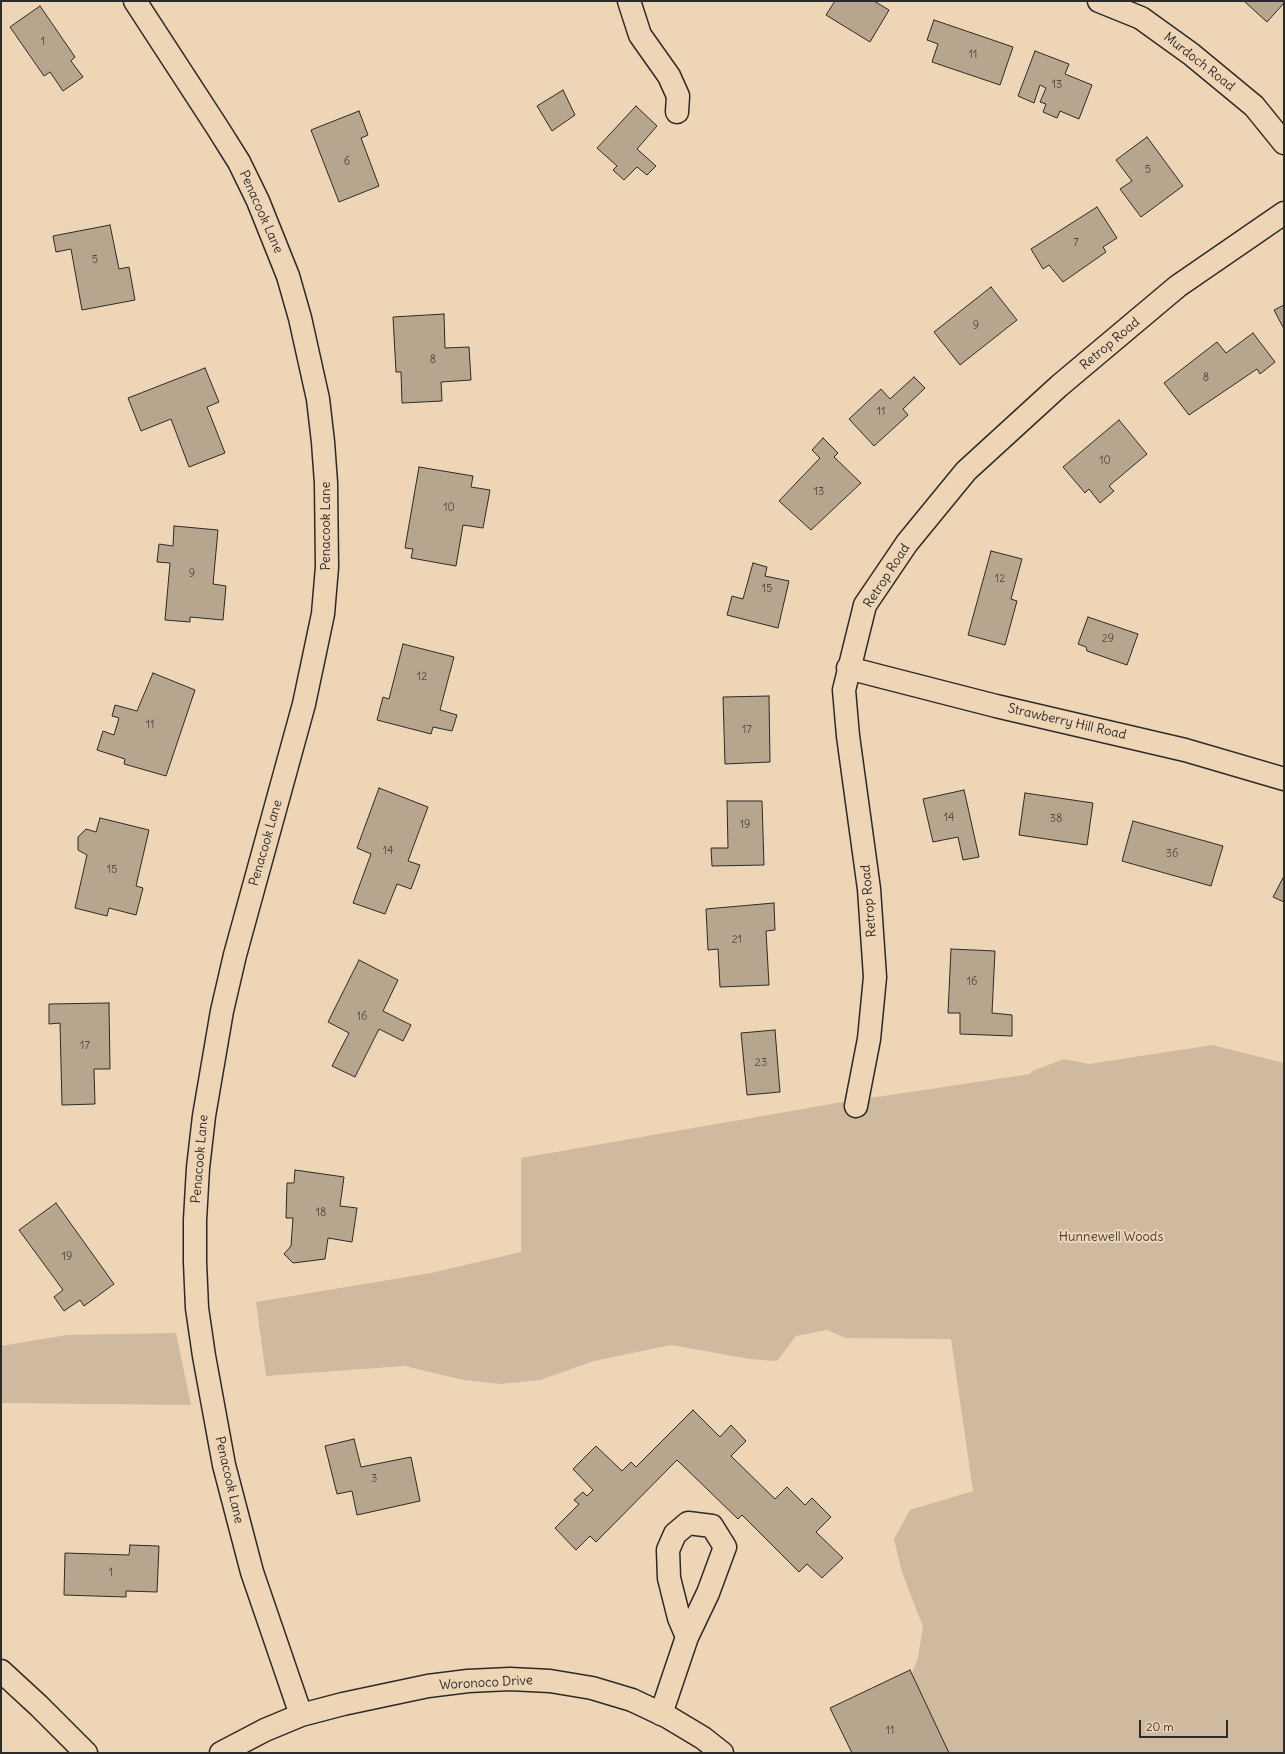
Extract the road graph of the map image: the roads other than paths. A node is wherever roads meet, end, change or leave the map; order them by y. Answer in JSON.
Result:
{"nodes":[{"id":1,"x":134,"y":1,"type":"edge"},
{"id":2,"x":629,"y":1,"type":"edge"},
{"id":3,"x":1099,"y":1,"type":"edge"},
{"id":4,"x":677,"y":112,"type":"dead end"},
{"id":5,"x":1284,"y":143,"type":"edge"},
{"id":6,"x":1284,"y":213,"type":"edge"},
{"id":7,"x":848,"y":668,"type":"junction"},
{"id":8,"x":1284,"y":779,"type":"edge"},
{"id":9,"x":856,"y":1106,"type":"dead end"},
{"id":10,"x":687,"y":1637,"type":"dead end"},
{"id":11,"x":1,"y":1671,"type":"edge"},
{"id":12,"x":661,"y":1714,"type":"junction"},
{"id":13,"x":301,"y":1715,"type":"junction"},
{"id":14,"x":86,"y":1753,"type":"edge"},
{"id":15,"x":221,"y":1753,"type":"edge"},
{"id":16,"x":722,"y":1753,"type":"edge"}],
"edges":[{"from":1,"to":13,"type":"street","name":"Penacook Lane"},
{"from":2,"to":4,"type":"street"},
{"from":3,"to":5,"type":"street","name":"Murdoch Road"},
{"from":6,"to":7,"type":"street","name":"Retrop Road"},
{"from":7,"to":8,"type":"street","name":"Strawberry Hill Road"},
{"from":7,"to":9,"type":"street","name":"Retrop Road"},
{"from":10,"to":12,"type":"street"},
{"from":11,"to":14,"type":"street"},
{"from":12,"to":13,"type":"street","name":"Woronoco Drive"},
{"from":12,"to":16,"type":"street","name":"Woronoco Drive"},
{"from":13,"to":15,"type":"street","name":"Woronoco Drive"}]}
